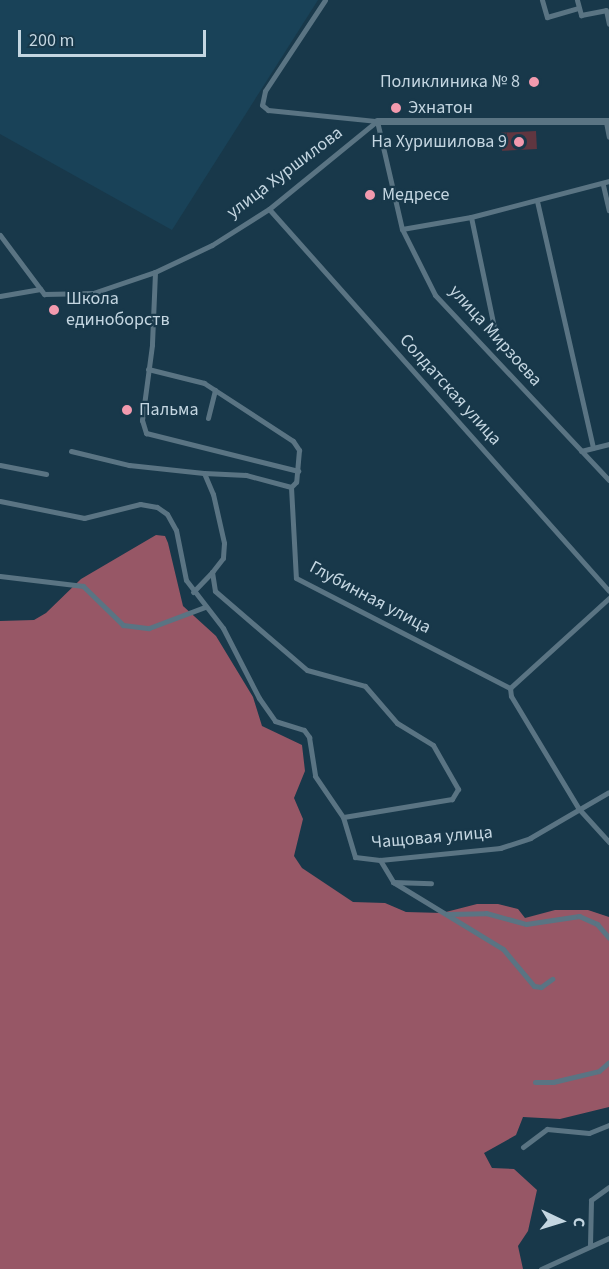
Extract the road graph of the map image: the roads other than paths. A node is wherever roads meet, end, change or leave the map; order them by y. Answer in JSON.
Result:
{"nodes":[{"id":1,"x":325,"y":0,"type":"edge"},
{"id":2,"x":542,"y":0,"type":"edge"},
{"id":3,"x":577,"y":0,"type":"edge"},
{"id":4,"x":579,"y":8,"type":"junction"},
{"id":5,"x":609,"y":24,"type":"edge"},
{"id":6,"x":377,"y":121,"type":"junction"},
{"id":7,"x":608,"y":122,"type":"edge"},
{"id":8,"x":609,"y":137,"type":"edge"},
{"id":9,"x":609,"y":181,"type":"edge"},
{"id":10,"x":603,"y":185,"type":"junction"},
{"id":11,"x":537,"y":201,"type":"junction"},
{"id":12,"x":268,"y":209,"type":"junction"},
{"id":13,"x":609,"y":210,"type":"edge"},
{"id":14,"x":471,"y":217,"type":"junction"},
{"id":15,"x":402,"y":229,"type":"junction"},
{"id":16,"x":0,"y":235,"type":"edge"},
{"id":17,"x":155,"y":272,"type":"junction"},
{"id":18,"x":40,"y":289,"type":"junction"},
{"id":19,"x":0,"y":296,"type":"edge"},
{"id":20,"x":496,"y":337,"type":"dead end"},
{"id":21,"x":148,"y":369,"type":"junction"},
{"id":22,"x":215,"y":390,"type":"junction"},
{"id":23,"x":208,"y":418,"type":"dead end"},
{"id":24,"x":609,"y":444,"type":"edge"},
{"id":25,"x":593,"y":448,"type":"junction"},
{"id":26,"x":71,"y":451,"type":"dead end"},
{"id":27,"x":582,"y":451,"type":"junction"},
{"id":28,"x":0,"y":465,"type":"edge"},
{"id":29,"x":298,"y":471,"type":"junction"},
{"id":30,"x":204,"y":473,"type":"junction"},
{"id":31,"x":46,"y":474,"type":"dead end"},
{"id":32,"x":609,"y":480,"type":"edge"},
{"id":33,"x":291,"y":487,"type":"junction"},
{"id":34,"x":0,"y":501,"type":"edge"},
{"id":35,"x":212,"y":572,"type":"junction"},
{"id":36,"x":0,"y":576,"type":"edge"},
{"id":37,"x":609,"y":591,"type":"edge"},
{"id":38,"x":193,"y":592,"type":"junction"},
{"id":39,"x":609,"y":598,"type":"edge"},
{"id":40,"x":206,"y":607,"type":"junction"},
{"id":41,"x":510,"y":688,"type":"junction"},
{"id":42,"x":609,"y":792,"type":"edge"},
{"id":43,"x":579,"y":809,"type":"junction"},
{"id":44,"x":343,"y":817,"type":"junction"},
{"id":45,"x":609,"y":842,"type":"edge"},
{"id":46,"x":380,"y":860,"type":"junction"},
{"id":47,"x":393,"y":882,"type":"junction"},
{"id":48,"x":431,"y":883,"type":"dead end"},
{"id":49,"x":446,"y":914,"type":"junction"},
{"id":50,"x":609,"y":938,"type":"edge"},
{"id":51,"x":552,"y":978,"type":"dead end"},
{"id":52,"x":609,"y":1062,"type":"edge"},
{"id":53,"x":535,"y":1082,"type":"dead end"},
{"id":54,"x":609,"y":1125,"type":"edge"},
{"id":55,"x":523,"y":1147,"type":"dead end"},
{"id":56,"x":609,"y":1187,"type":"edge"},
{"id":57,"x":609,"y":1238,"type":"edge"},
{"id":58,"x":590,"y":1245,"type":"junction"},
{"id":59,"x":541,"y":1269,"type":"edge"}],
"edges":[{"from":1,"to":6,"type":"street"},
{"from":2,"to":4,"type":"street"},
{"from":3,"to":4,"type":"street"},
{"from":4,"to":5,"type":"street"},
{"from":6,"to":7,"type":"street"},
{"from":6,"to":12,"type":"street","name":"улица Хуршилова"},
{"from":6,"to":15,"type":"street","name":"улица Мирзоева"},
{"from":7,"to":8,"type":"street"},
{"from":9,"to":10,"type":"street"},
{"from":10,"to":11,"type":"street"},
{"from":10,"to":13,"type":"street"},
{"from":11,"to":14,"type":"street"},
{"from":11,"to":25,"type":"street"},
{"from":12,"to":17,"type":"street","name":"улица Хуршилова"},
{"from":12,"to":37,"type":"street","name":"Солдатская улица"},
{"from":14,"to":15,"type":"street"},
{"from":14,"to":20,"type":"street"},
{"from":15,"to":27,"type":"street","name":"улица Мирзоева"},
{"from":16,"to":18,"type":"street"},
{"from":17,"to":18,"type":"street","name":"улица Хуршилова"},
{"from":17,"to":21,"type":"street"},
{"from":18,"to":19,"type":"street"},
{"from":21,"to":22,"type":"street"},
{"from":21,"to":29,"type":"street"},
{"from":22,"to":23,"type":"street"},
{"from":22,"to":29,"type":"street"},
{"from":24,"to":25,"type":"street"},
{"from":25,"to":27,"type":"street"},
{"from":26,"to":30,"type":"street"},
{"from":27,"to":32,"type":"street","name":"улица Мирзоева"},
{"from":28,"to":31,"type":"street"},
{"from":29,"to":33,"type":"street"},
{"from":30,"to":33,"type":"street"},
{"from":30,"to":35,"type":"street"},
{"from":33,"to":41,"type":"street","name":"Глубинная улица"},
{"from":34,"to":38,"type":"street","name":"Чащовая улица"},
{"from":35,"to":38,"type":"street"},
{"from":35,"to":44,"type":"street"},
{"from":36,"to":40,"type":"street"},
{"from":38,"to":40,"type":"street","name":"Чащовая улица"},
{"from":39,"to":41,"type":"street"},
{"from":40,"to":44,"type":"street","name":"Чащовая улица"},
{"from":41,"to":43,"type":"street"},
{"from":42,"to":43,"type":"street","name":"Чащовая улица"},
{"from":43,"to":45,"type":"street"},
{"from":43,"to":46,"type":"street","name":"Чащовая улица"},
{"from":44,"to":46,"type":"street","name":"Чащовая улица"},
{"from":46,"to":47,"type":"street"},
{"from":47,"to":48,"type":"street"},
{"from":47,"to":49,"type":"street"},
{"from":49,"to":50,"type":"street"},
{"from":49,"to":51,"type":"street"},
{"from":52,"to":53,"type":"street"},
{"from":54,"to":55,"type":"street"},
{"from":56,"to":58,"type":"street"},
{"from":57,"to":58,"type":"street"},
{"from":58,"to":59,"type":"street"}]}
